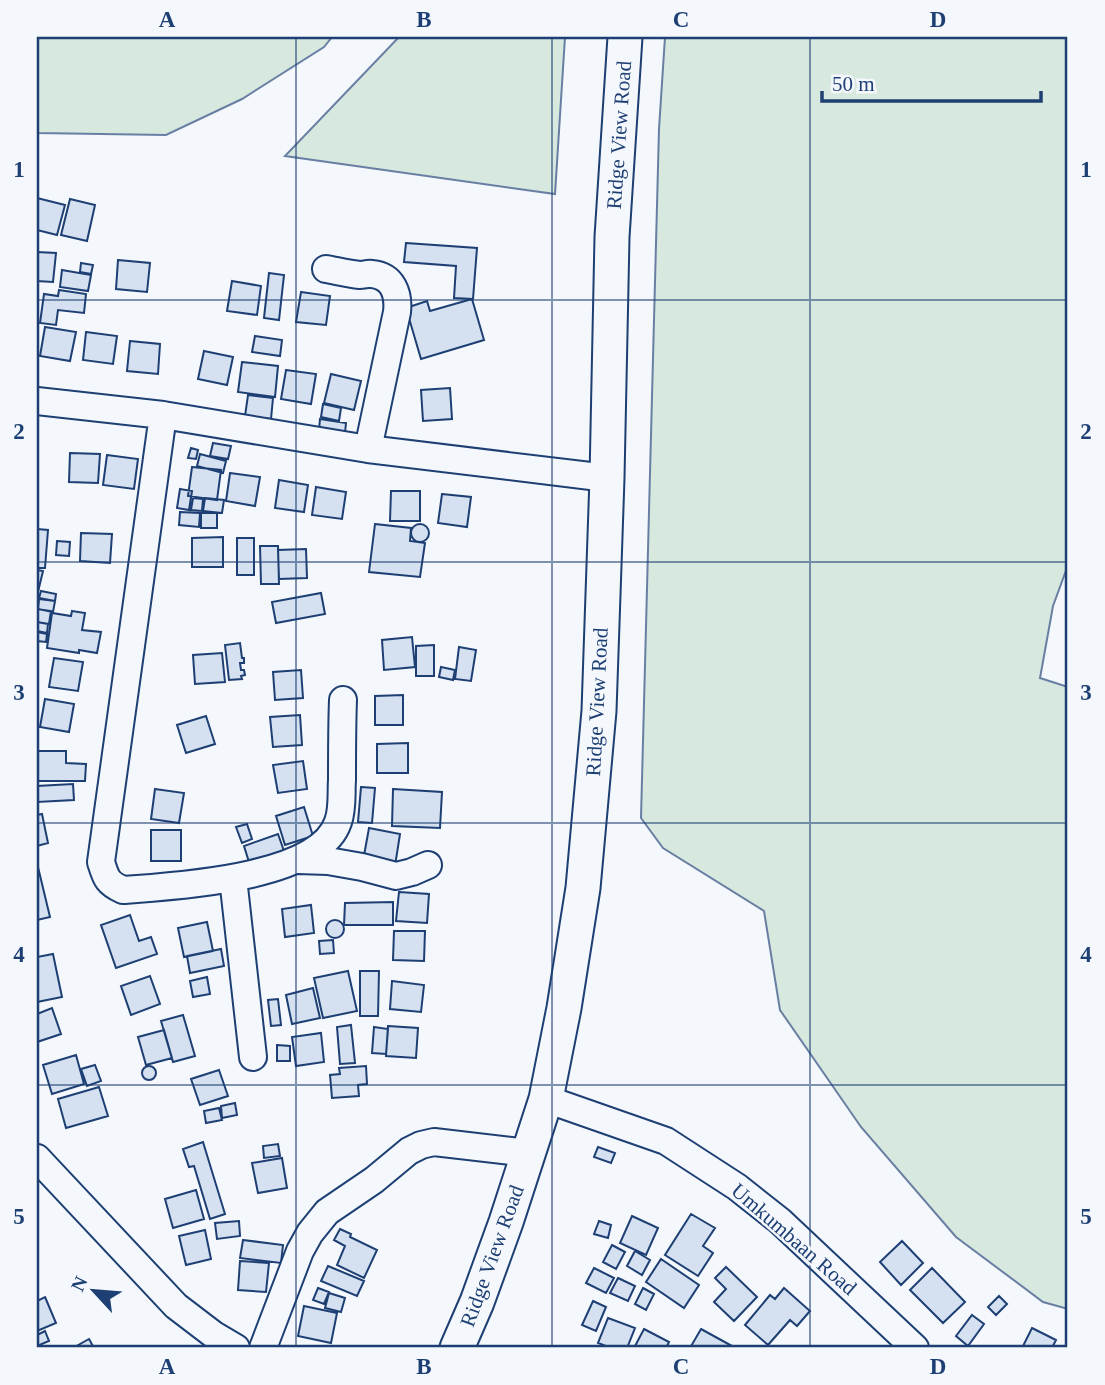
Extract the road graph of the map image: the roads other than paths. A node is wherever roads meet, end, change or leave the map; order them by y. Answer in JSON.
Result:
{"nodes":[{"id":1,"x":625,"y":37,"type":"edge"},
{"id":2,"x":326,"y":269,"type":"dead end"},
{"id":3,"x":37,"y":401,"type":"edge"},
{"id":4,"x":163,"y":415,"type":"junction"},
{"id":5,"x":368,"y":449,"type":"junction"},
{"id":6,"x":607,"y":478,"type":"junction"},
{"id":7,"x":343,"y":700,"type":"dead end"},
{"id":8,"x":298,"y":860,"type":"junction"},
{"id":9,"x":428,"y":864,"type":"dead end"},
{"id":10,"x":233,"y":878,"type":"junction"},
{"id":11,"x":253,"y":1057,"type":"dead end"},
{"id":12,"x":546,"y":1099,"type":"junction"},
{"id":13,"x":528,"y":1153,"type":"junction"},
{"id":14,"x":37,"y":1158,"type":"edge"},
{"id":15,"x":911,"y":1347,"type":"edge"},
{"id":16,"x":236,"y":1348,"type":"edge"},
{"id":17,"x":263,"y":1348,"type":"edge"},
{"id":18,"x":457,"y":1348,"type":"edge"}],
"edges":[{"from":1,"to":6,"type":"street","name":"Ridge View Road"},
{"from":2,"to":5,"type":"street"},
{"from":3,"to":4,"type":"street"},
{"from":4,"to":5,"type":"street"},
{"from":4,"to":10,"type":"street"},
{"from":5,"to":6,"type":"street"},
{"from":6,"to":12,"type":"street","name":"Ridge View Road"},
{"from":7,"to":8,"type":"street"},
{"from":8,"to":9,"type":"street"},
{"from":8,"to":10,"type":"street"},
{"from":10,"to":11,"type":"street"},
{"from":12,"to":13,"type":"street","name":"Ridge View Road"},
{"from":12,"to":15,"type":"street","name":"Umkumbaan Road"},
{"from":13,"to":17,"type":"street"},
{"from":13,"to":18,"type":"street","name":"Ridge View Road"},
{"from":14,"to":16,"type":"street"}]}
